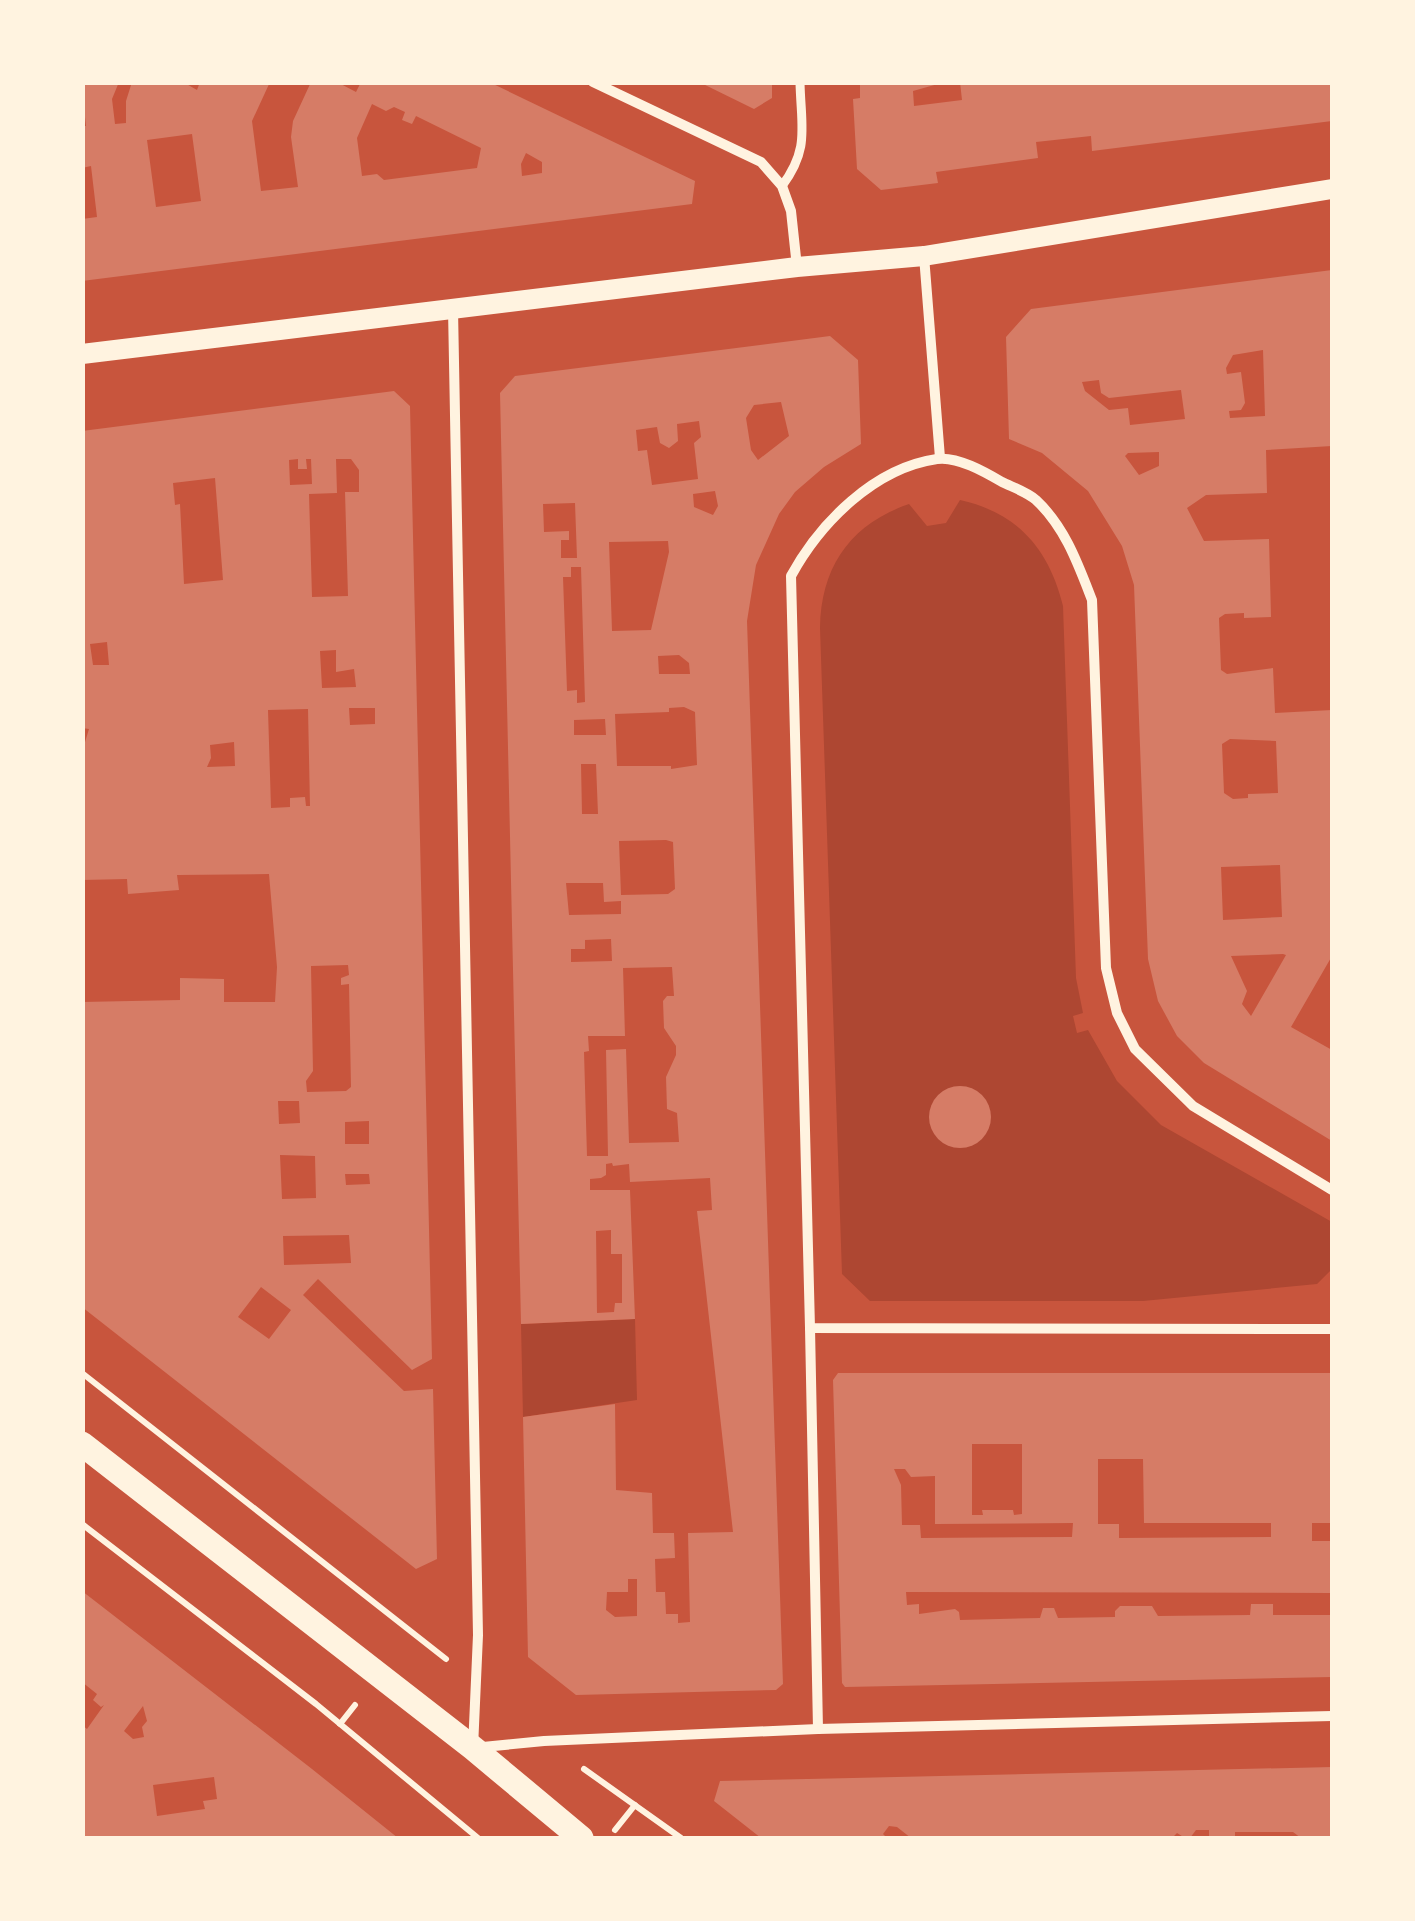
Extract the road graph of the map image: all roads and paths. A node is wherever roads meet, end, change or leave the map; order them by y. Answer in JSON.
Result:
{"nodes":[{"id":1,"x":593,"y":82,"type":"edge"},
{"id":2,"x":800,"y":82,"type":"edge"},
{"id":3,"x":782,"y":186,"type":"junction"},
{"id":4,"x":1332,"y":188,"type":"edge"},
{"id":5,"x":924,"y":256,"type":"junction"},
{"id":6,"x":797,"y":266,"type":"junction"},
{"id":7,"x":453,"y":309,"type":"junction"},
{"id":8,"x":82,"y":354,"type":"edge"},
{"id":9,"x":940,"y":458,"type":"junction"},
{"id":10,"x":1332,"y":1190,"type":"edge"},
{"id":11,"x":810,"y":1328,"type":"junction"},
{"id":12,"x":1332,"y":1329,"type":"edge"},
{"id":13,"x":82,"y":1373,"type":"edge"},
{"id":14,"x":82,"y":1444,"type":"edge"},
{"id":15,"x":82,"y":1524,"type":"edge"},
{"id":16,"x":475,"y":1681,"type":"junction"},
{"id":17,"x":1332,"y":1716,"type":"edge"},
{"id":18,"x":818,"y":1728,"type":"junction"},
{"id":19,"x":544,"y":1741,"type":"junction"},
{"id":20,"x":473,"y":1748,"type":"junction"},
{"id":21,"x":636,"y":1805,"type":"junction"},
{"id":22,"x":478,"y":1838,"type":"edge"},
{"id":23,"x":581,"y":1838,"type":"edge"},
{"id":24,"x":608,"y":1838,"type":"edge"},
{"id":25,"x":681,"y":1838,"type":"edge"}],
"edges":[{"from":1,"to":3,"type":"street"},
{"from":2,"to":3,"type":"street"},
{"from":3,"to":6,"type":"street"},
{"from":4,"to":5,"type":"main road"},
{"from":5,"to":6,"type":"main road"},
{"from":5,"to":9,"type":"street"},
{"from":6,"to":7,"type":"main road"},
{"from":7,"to":8,"type":"main road"},
{"from":7,"to":16,"type":"street"},
{"from":9,"to":10,"type":"street"},
{"from":9,"to":11,"type":"street"},
{"from":11,"to":12,"type":"street"},
{"from":11,"to":18,"type":"street"},
{"from":13,"to":16,"type":"path"},
{"from":14,"to":20,"type":"main road"},
{"from":15,"to":22,"type":"path"},
{"from":16,"to":20,"type":"street"},
{"from":17,"to":18,"type":"street"},
{"from":18,"to":19,"type":"street"},
{"from":19,"to":20,"type":"street"},
{"from":19,"to":21,"type":"path"},
{"from":20,"to":23,"type":"main road"},
{"from":21,"to":24,"type":"path"},
{"from":21,"to":25,"type":"path"}]}
